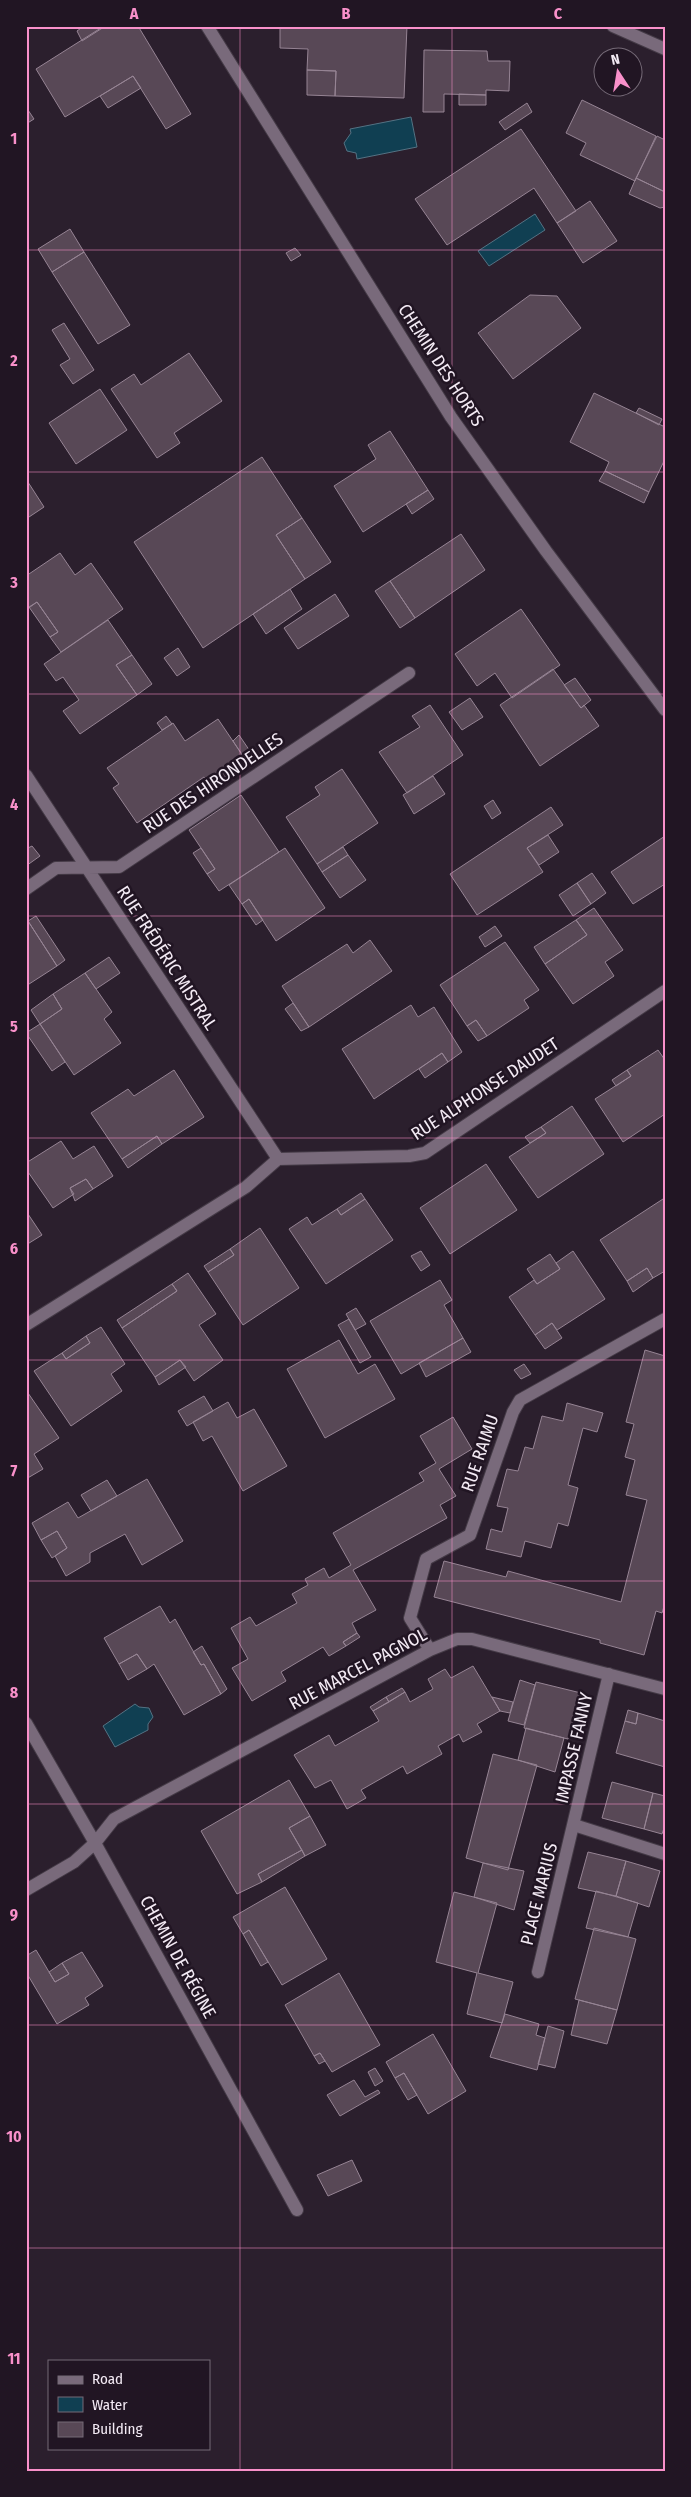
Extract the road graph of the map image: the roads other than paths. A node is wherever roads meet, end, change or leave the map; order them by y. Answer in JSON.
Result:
{"nodes":[{"id":1,"x":208,"y":26,"type":"edge"},
{"id":2,"x":613,"y":26,"type":"edge"},
{"id":3,"x":665,"y":48,"type":"edge"},
{"id":4,"x":409,"y":673,"type":"dead end"},
{"id":5,"x":665,"y":710,"type":"edge"},
{"id":6,"x":26,"y":775,"type":"edge"},
{"id":7,"x":87,"y":867,"type":"junction"},
{"id":8,"x":26,"y":889,"type":"edge"},
{"id":9,"x":665,"y":992,"type":"edge"},
{"id":10,"x":278,"y":1159,"type":"junction"},
{"id":11,"x":665,"y":1319,"type":"edge"},
{"id":12,"x":26,"y":1325,"type":"edge"},
{"id":13,"x":430,"y":1650,"type":"junction"},
{"id":14,"x":609,"y":1674,"type":"junction"},
{"id":15,"x":665,"y":1689,"type":"edge"},
{"id":16,"x":26,"y":1722,"type":"edge"},
{"id":17,"x":574,"y":1825,"type":"junction"},
{"id":18,"x":95,"y":1843,"type":"junction"},
{"id":19,"x":665,"y":1854,"type":"edge"},
{"id":20,"x":26,"y":1890,"type":"edge"},
{"id":21,"x":538,"y":1972,"type":"dead end"},
{"id":22,"x":297,"y":2210,"type":"dead end"}],
"edges":[{"from":1,"to":5,"type":"street","name":"CHEMIN DES HORTS"},
{"from":2,"to":3,"type":"street"},
{"from":4,"to":7,"type":"street","name":"RUE DES HIRONDELLES"},
{"from":6,"to":7,"type":"street","name":"RUE FRÉDÉRIC MISTRAL"},
{"from":7,"to":8,"type":"street","name":"RUE DES HIRONDELLES"},
{"from":7,"to":10,"type":"street","name":"RUE FRÉDÉRIC MISTRAL"},
{"from":9,"to":10,"type":"street","name":"RUE ALPHONSE DAUDET"},
{"from":10,"to":12,"type":"street"},
{"from":11,"to":13,"type":"street","name":"RUE RAIMU"},
{"from":13,"to":14,"type":"street","name":"RUE MARCEL PAGNOL"},
{"from":13,"to":18,"type":"street","name":"RUE MARCEL PAGNOL"},
{"from":14,"to":15,"type":"street","name":"RUE MARCEL PAGNOL"},
{"from":14,"to":17,"type":"street","name":"IMPASSE FANNY"},
{"from":16,"to":18,"type":"street","name":"CHEMIN DE RÉGINE"},
{"from":17,"to":19,"type":"street","name":"IMPASSE FANNY"},
{"from":17,"to":21,"type":"street","name":"PLACE MARIUS"},
{"from":18,"to":20,"type":"street","name":"RUE MARCEL PAGNOL"},
{"from":18,"to":22,"type":"street","name":"CHEMIN DE RÉGINE"}]}
